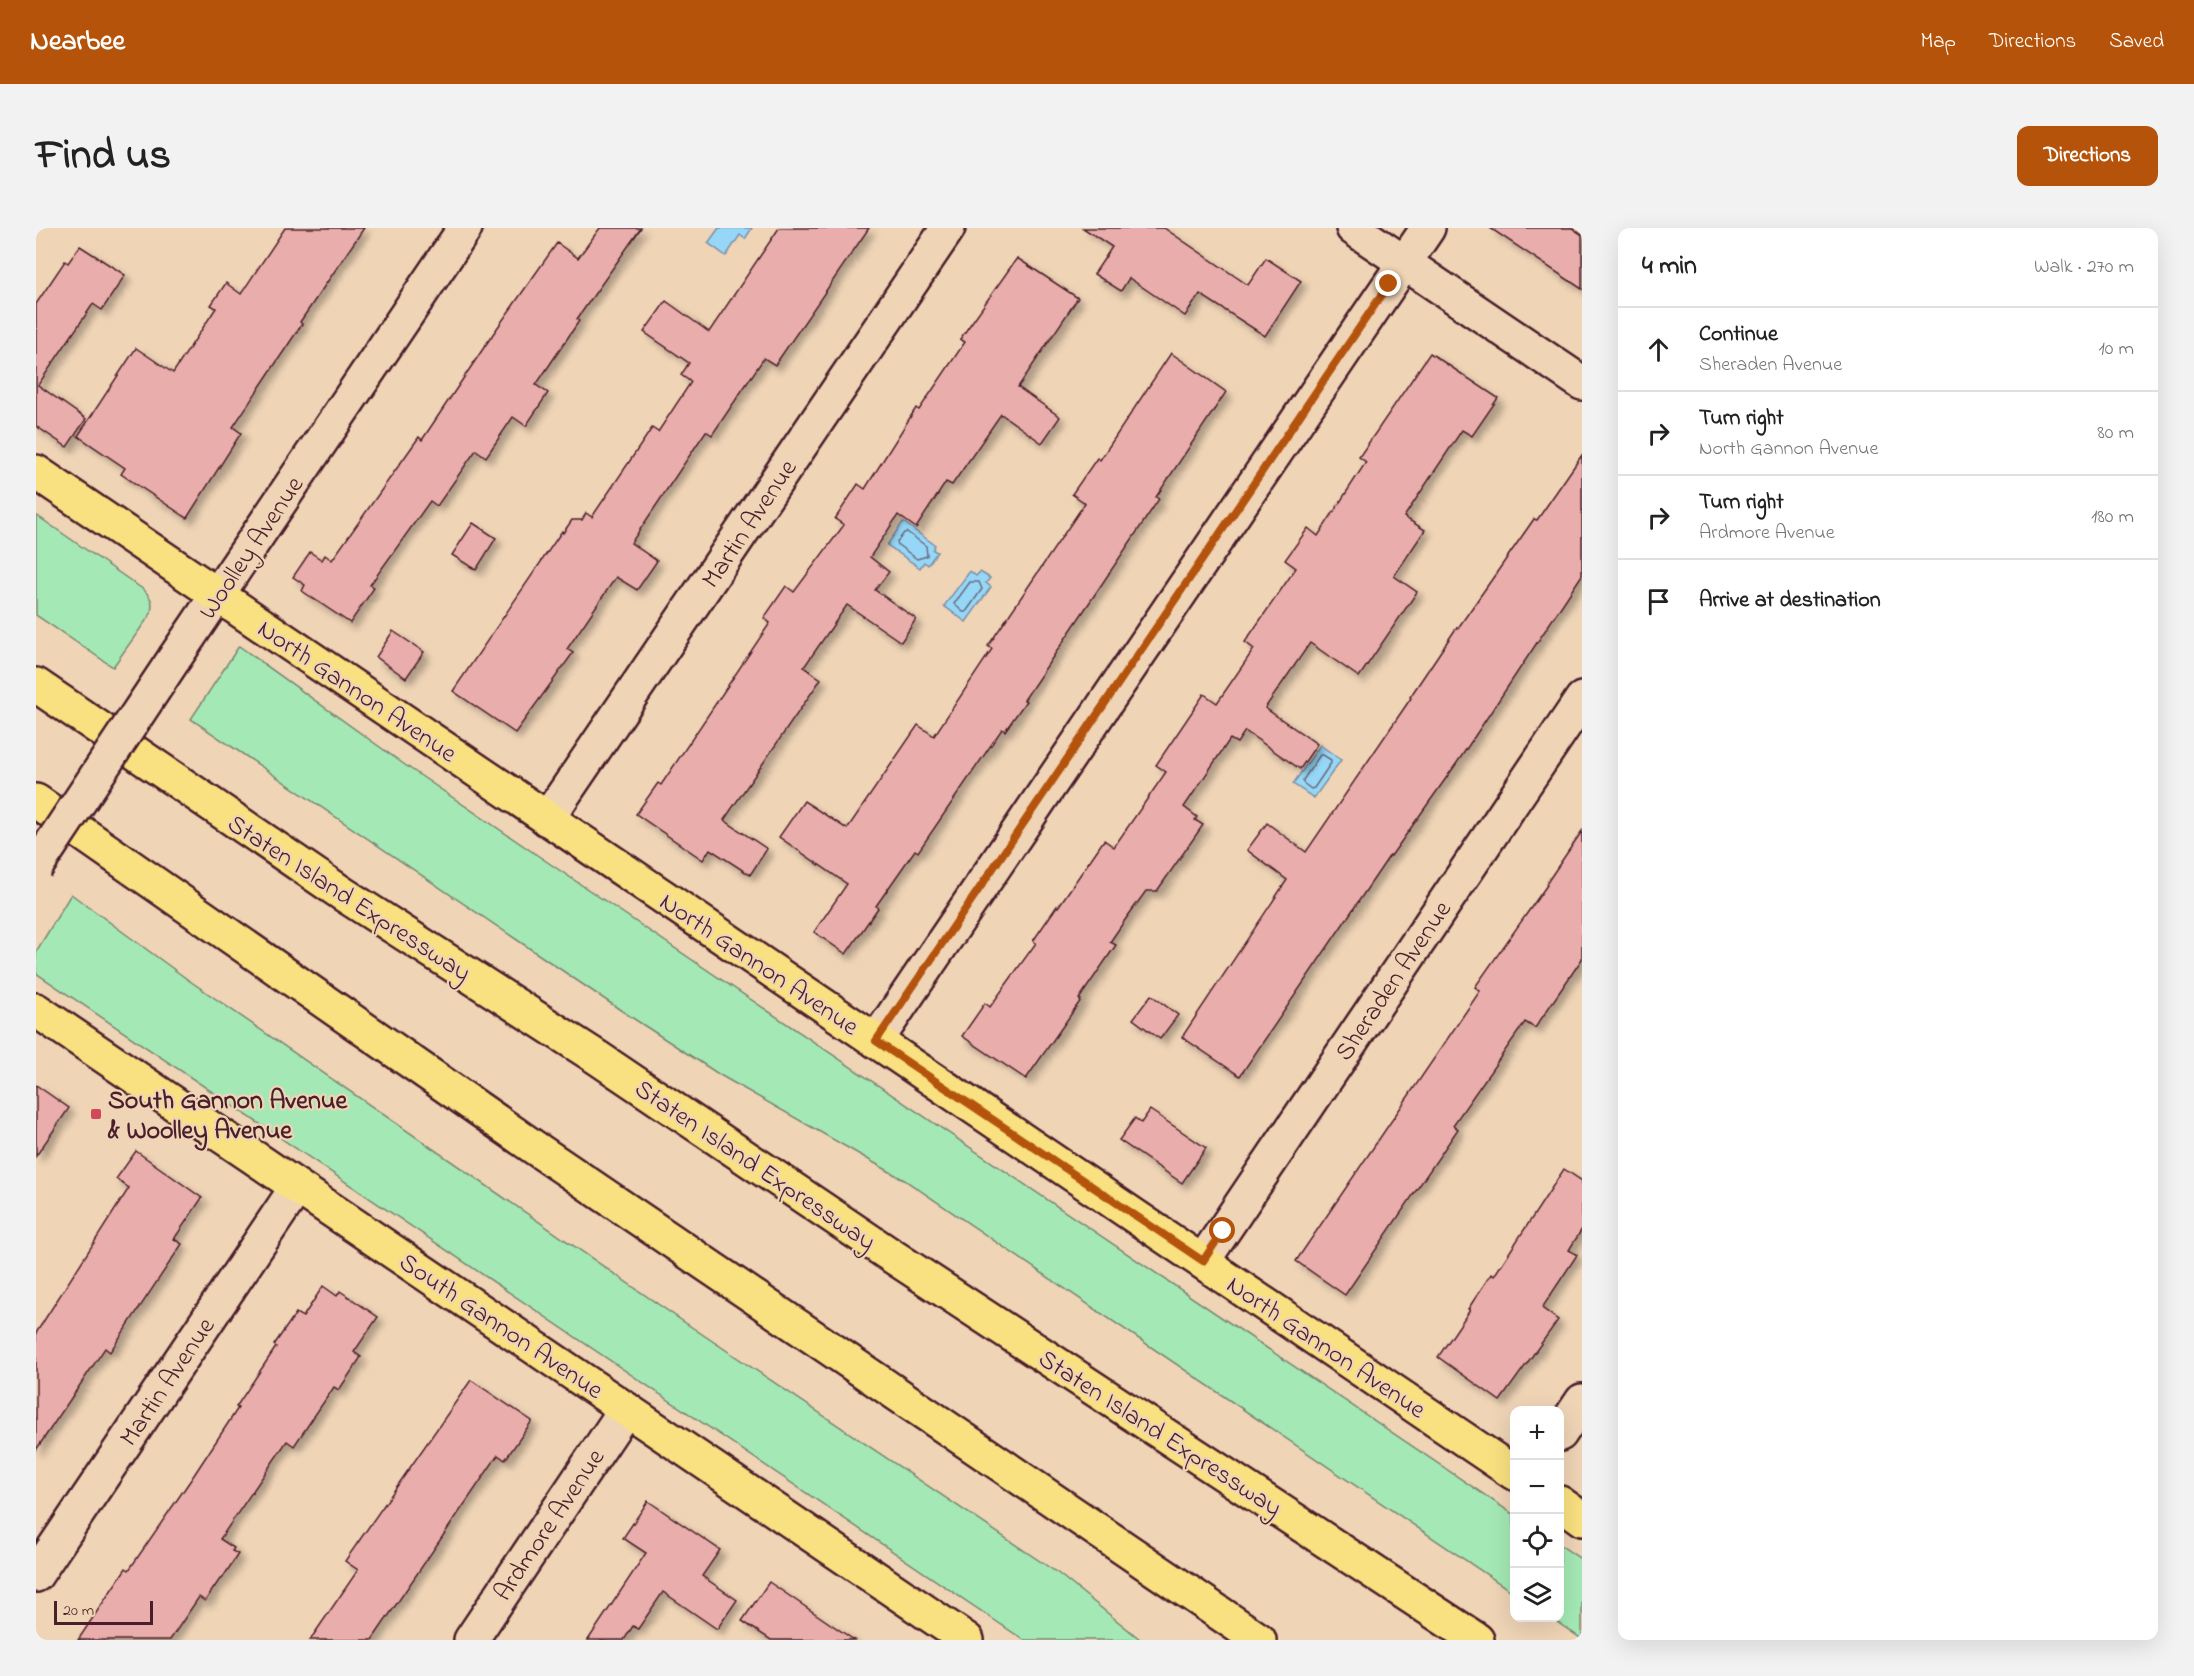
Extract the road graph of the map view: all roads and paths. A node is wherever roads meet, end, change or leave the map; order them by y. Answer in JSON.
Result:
{"nodes":[{"id":1,"x":465,"y":228,"type":"edge"},
{"id":2,"x":948,"y":228,"type":"edge"},
{"id":3,"x":1353,"y":228,"type":"edge"},
{"id":4,"x":1428,"y":228,"type":"edge"},
{"id":5,"x":1404,"y":263,"type":"junction"},
{"id":6,"x":1582,"y":383,"type":"edge"},
{"id":7,"x":36,"y":472,"type":"edge"},
{"id":8,"x":217,"y":595,"type":"junction"},
{"id":9,"x":36,"y":685,"type":"edge"},
{"id":10,"x":1582,"y":699,"type":"edge"},
{"id":11,"x":36,"y":801,"type":"edge"},
{"id":12,"x":547,"y":819,"type":"junction"},
{"id":13,"x":36,"y":867,"type":"edge"},
{"id":14,"x":36,"y":1010,"type":"edge"},
{"id":15,"x":876,"y":1041,"type":"junction"},
{"id":16,"x":297,"y":1187,"type":"junction"},
{"id":17,"x":1203,"y":1261,"type":"junction"},
{"id":18,"x":1582,"y":1401,"type":"edge"},
{"id":19,"x":626,"y":1409,"type":"junction"},
{"id":20,"x":1564,"y":1428,"type":"edge"},
{"id":21,"x":1510,"y":1470,"type":"edge"},
{"id":22,"x":1564,"y":1506,"type":"edge"},
{"id":23,"x":1582,"y":1518,"type":"edge"},
{"id":24,"x":36,"y":1575,"type":"edge"},
{"id":25,"x":956,"y":1637,"type":"edge"},
{"id":26,"x":471,"y":1640,"type":"edge"},
{"id":27,"x":1259,"y":1640,"type":"edge"},
{"id":28,"x":1477,"y":1640,"type":"edge"}],
"edges":[{"from":1,"to":8,"type":"street","name":"Woolley Avenue"},
{"from":2,"to":12,"type":"street","name":"Martin Avenue"},
{"from":3,"to":5,"type":"street"},
{"from":4,"to":5,"type":"street"},
{"from":5,"to":6,"type":"street"},
{"from":5,"to":15,"type":"street"},
{"from":7,"to":8,"type":"main road","name":"North Gannon Avenue"},
{"from":8,"to":12,"type":"main road","name":"North Gannon Avenue"},
{"from":8,"to":13,"type":"street","name":"Woolley Avenue","bridge":true},
{"from":9,"to":28,"type":"main road","name":"Staten Island Expressway"},
{"from":10,"to":17,"type":"street","name":"Sheraden Avenue"},
{"from":11,"to":27,"type":"main road"},
{"from":12,"to":15,"type":"main road","name":"North Gannon Avenue"},
{"from":14,"to":16,"type":"main road","name":"South Gannon Avenue"},
{"from":15,"to":17,"type":"main road","name":"North Gannon Avenue"},
{"from":16,"to":19,"type":"main road","name":"South Gannon Avenue"},
{"from":16,"to":24,"type":"street","name":"Martin Avenue"},
{"from":17,"to":21,"type":"main road","name":"North Gannon Avenue"},
{"from":18,"to":20,"type":"street"},
{"from":19,"to":25,"type":"main road","name":"South Gannon Avenue"},
{"from":19,"to":26,"type":"street","name":"Ardmore Avenue"},
{"from":22,"to":23,"type":"main road"}]}
